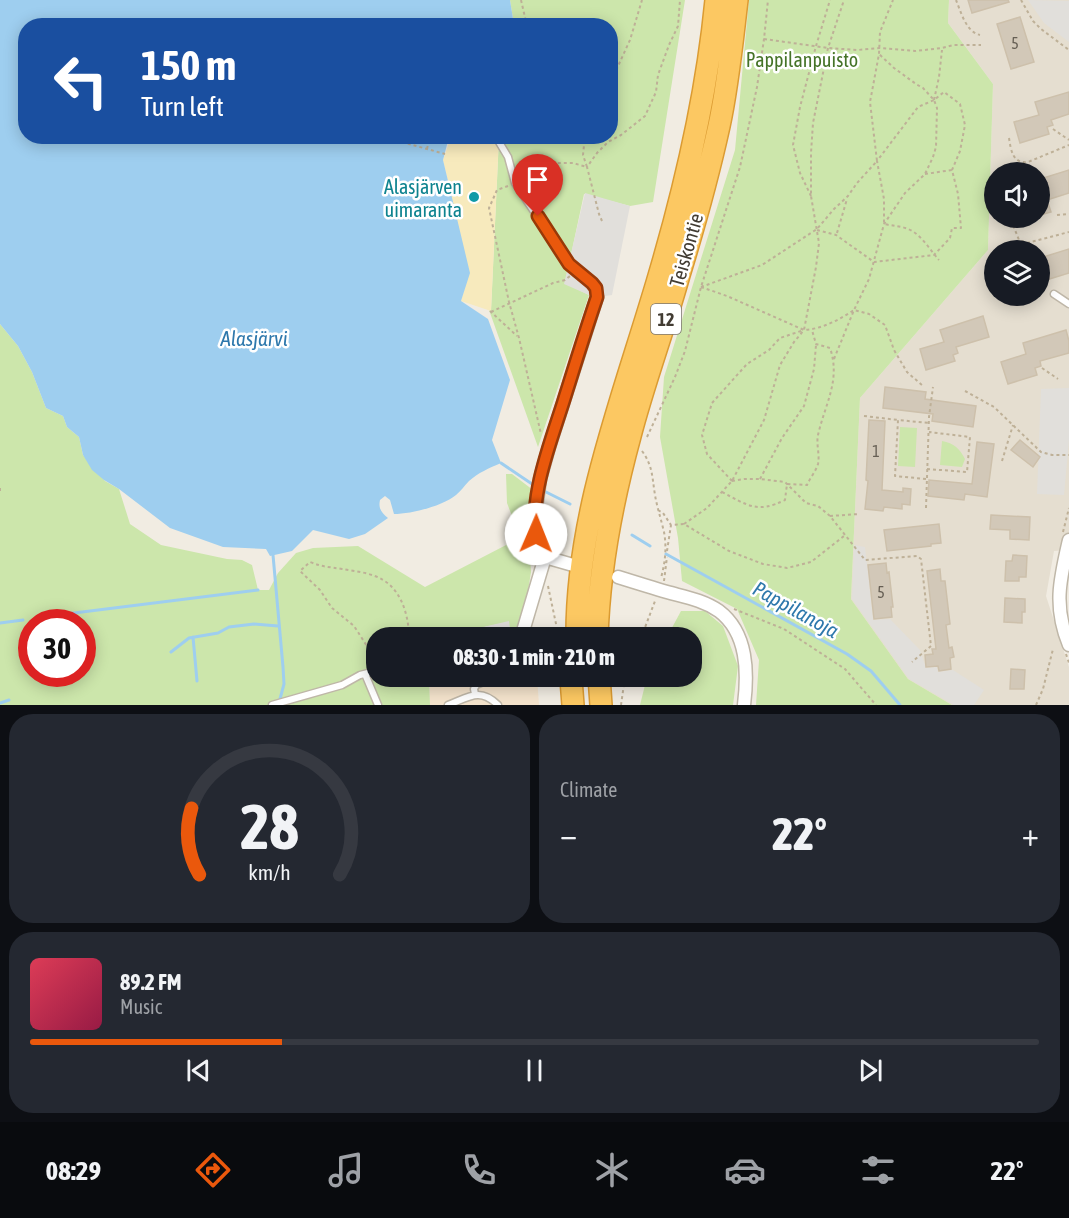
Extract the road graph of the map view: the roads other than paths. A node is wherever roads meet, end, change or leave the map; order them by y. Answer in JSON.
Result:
{"nodes":[{"id":1,"x":716,"y":0,"type":"edge"},
{"id":2,"x":737,"y":0,"type":"edge"},
{"id":3,"x":499,"y":144,"type":"edge"},
{"id":4,"x":1054,"y":294,"type":"dead end"},
{"id":5,"x":597,"y":297,"type":"joint"},
{"id":6,"x":1069,"y":304,"type":"edge"},
{"id":7,"x":1069,"y":540,"type":"edge"},
{"id":8,"x":545,"y":557,"type":"junction"},
{"id":9,"x":573,"y":565,"type":"dead end"},
{"id":10,"x":618,"y":578,"type":"dead end"},
{"id":11,"x":524,"y":627,"type":"edge"},
{"id":12,"x":578,"y":627,"type":"edge"},
{"id":13,"x":597,"y":627,"type":"edge"},
{"id":14,"x":1069,"y":645,"type":"edge"},
{"id":15,"x":365,"y":674,"type":"joint"},
{"id":16,"x":475,"y":687,"type":"edge"},
{"id":17,"x":572,"y":687,"type":"edge"},
{"id":18,"x":580,"y":687,"type":"edge"},
{"id":19,"x":600,"y":687,"type":"edge"},
{"id":20,"x":475,"y":694,"type":"junction"},
{"id":21,"x":272,"y":705,"type":"edge"},
{"id":22,"x":378,"y":705,"type":"edge"},
{"id":23,"x":448,"y":705,"type":"edge"},
{"id":24,"x":498,"y":705,"type":"edge"},
{"id":25,"x":573,"y":705,"type":"edge"},
{"id":26,"x":582,"y":705,"type":"edge"},
{"id":27,"x":601,"y":705,"type":"edge"},
{"id":28,"x":744,"y":705,"type":"edge"}],
"edges":[{"from":1,"to":12,"type":"highway","name":"Teiskontie","number":"12"},
{"from":2,"to":13,"type":"highway","name":"Teiskontie","number":"12"},
{"from":3,"to":5,"type":"lane"},
{"from":4,"to":6,"type":"lane"},
{"from":5,"to":8,"type":"street"},
{"from":7,"to":14,"type":"street"},
{"from":8,"to":9,"type":"street"},
{"from":8,"to":11,"type":"street"},
{"from":10,"to":28,"type":"street"},
{"from":15,"to":21,"type":"lane"},
{"from":15,"to":22,"type":"lane"},
{"from":16,"to":20,"type":"lane"},
{"from":17,"to":25,"type":"highway"},
{"from":18,"to":26,"type":"highway"},
{"from":19,"to":27,"type":"highway"},
{"from":20,"to":23,"type":"lane"},
{"from":20,"to":24,"type":"lane"}]}
